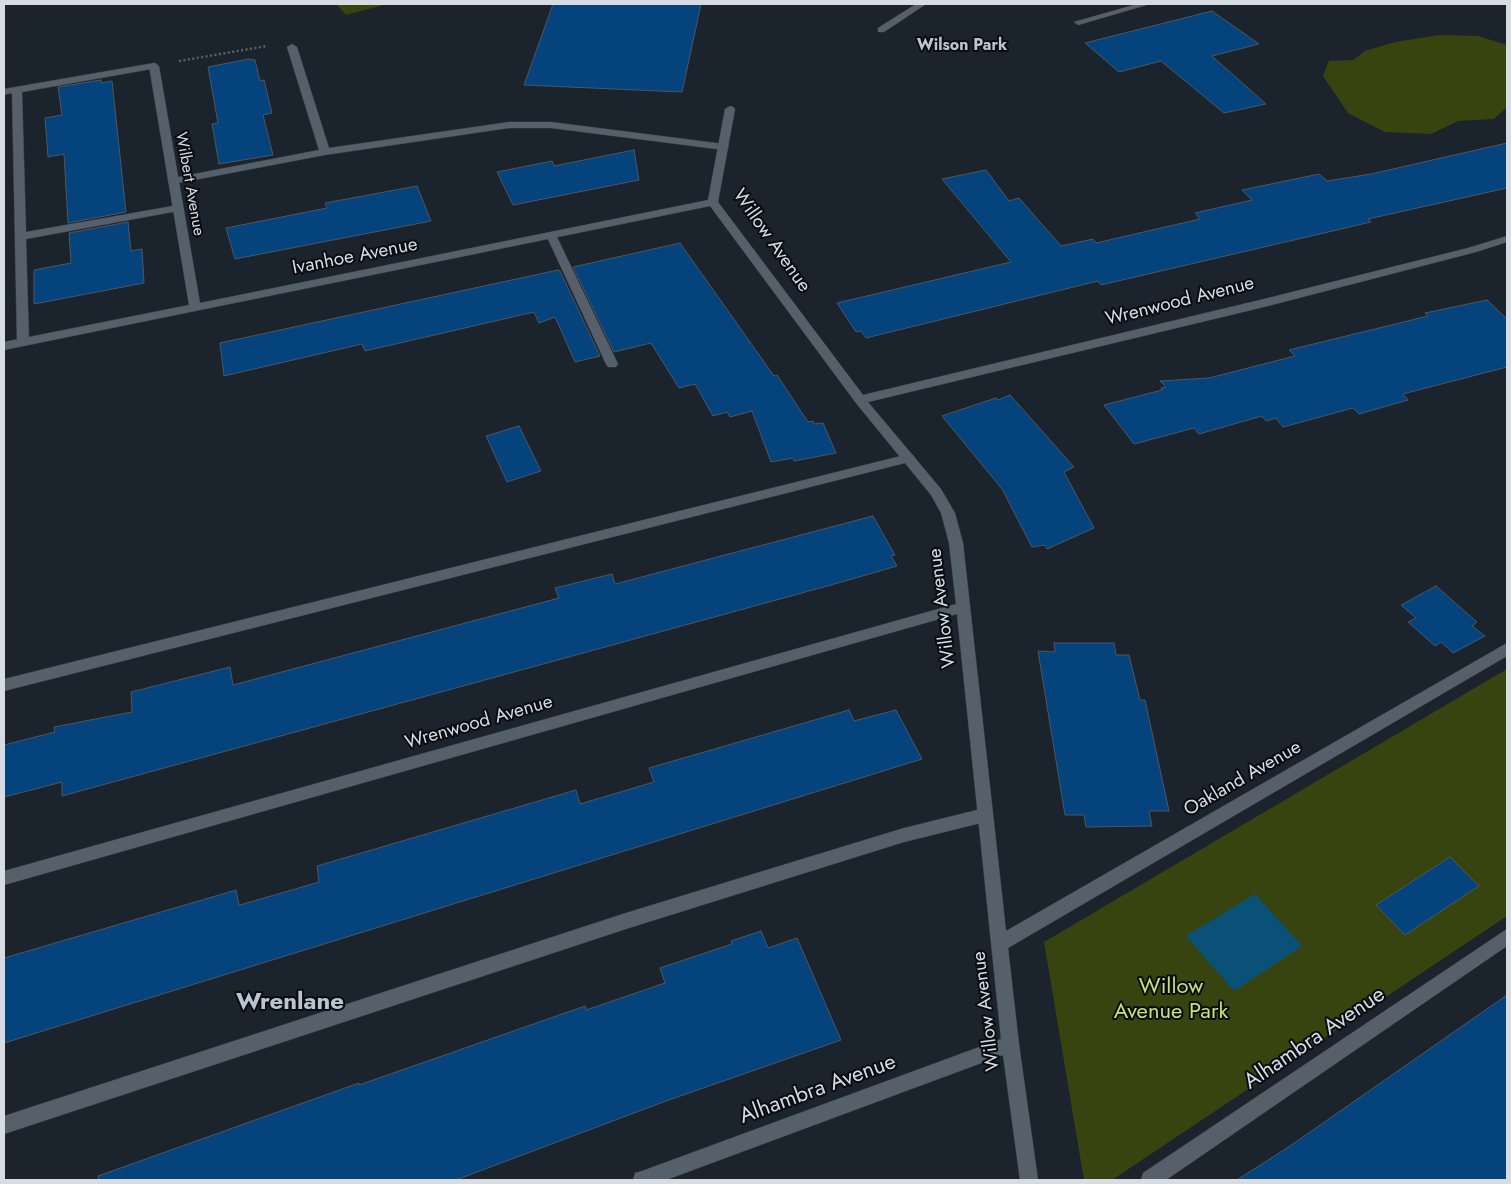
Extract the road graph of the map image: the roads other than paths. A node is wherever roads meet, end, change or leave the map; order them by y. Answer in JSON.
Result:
{"nodes":[{"id":1,"x":922,"y":4,"type":"edge"},
{"id":2,"x":1146,"y":4,"type":"edge"},
{"id":3,"x":1078,"y":22,"type":"dead end"},
{"id":4,"x":881,"y":30,"type":"dead end"},
{"id":5,"x":292,"y":47,"type":"road end"},
{"id":6,"x":17,"y":89,"type":"junction"},
{"id":7,"x":4,"y":92,"type":"edge"},
{"id":8,"x":730,"y":109,"type":"dead end"},
{"id":9,"x":724,"y":147,"type":"junction"},
{"id":10,"x":325,"y":152,"type":"junction"},
{"id":11,"x":174,"y":181,"type":"junction"},
{"id":12,"x":713,"y":202,"type":"junction"},
{"id":13,"x":178,"y":208,"type":"junction"},
{"id":14,"x":551,"y":235,"type":"junction"},
{"id":15,"x":22,"y":236,"type":"junction"},
{"id":16,"x":1507,"y":239,"type":"edge"},
{"id":17,"x":195,"y":307,"type":"junction"},
{"id":18,"x":23,"y":342,"type":"junction"},
{"id":19,"x":4,"y":346,"type":"edge"},
{"id":20,"x":612,"y":364,"type":"dead end"},
{"id":21,"x":860,"y":400,"type":"junction"},
{"id":22,"x":909,"y":458,"type":"junction"},
{"id":23,"x":964,"y":607,"type":"junction"},
{"id":24,"x":1507,"y":649,"type":"edge"},
{"id":25,"x":4,"y":685,"type":"edge"},
{"id":26,"x":984,"y":815,"type":"junction"},
{"id":27,"x":4,"y":878,"type":"edge"},
{"id":28,"x":1507,"y":936,"type":"edge"},
{"id":29,"x":999,"y":944,"type":"junction"},
{"id":30,"x":1010,"y":1044,"type":"junction"},
{"id":31,"x":4,"y":1124,"type":"edge"},
{"id":32,"x":642,"y":1180,"type":"edge"},
{"id":33,"x":1029,"y":1180,"type":"edge"},
{"id":34,"x":1150,"y":1180,"type":"edge"}],
"edges":[{"from":1,"to":4,"type":"street"},
{"from":2,"to":3,"type":"street"},
{"from":5,"to":10,"type":"street"},
{"from":6,"to":7,"type":"street"},
{"from":6,"to":11,"type":"street","name":"Wilbert Avenue"},
{"from":6,"to":15,"type":"street"},
{"from":8,"to":9,"type":"street","name":"Willow Avenue"},
{"from":9,"to":10,"type":"street"},
{"from":9,"to":12,"type":"street","name":"Willow Avenue"},
{"from":10,"to":11,"type":"street"},
{"from":11,"to":13,"type":"street","name":"Wilbert Avenue"},
{"from":12,"to":14,"type":"street","name":"Ivanhoe Avenue"},
{"from":12,"to":21,"type":"street","name":"Willow Avenue"},
{"from":13,"to":15,"type":"street"},
{"from":13,"to":17,"type":"street","name":"Wilbert Avenue"},
{"from":14,"to":17,"type":"street","name":"Ivanhoe Avenue"},
{"from":14,"to":20,"type":"street"},
{"from":15,"to":18,"type":"street"},
{"from":16,"to":21,"type":"street","name":"Wrenwood Avenue"},
{"from":17,"to":18,"type":"street","name":"Ivanhoe Avenue"},
{"from":18,"to":19,"type":"street","name":"Ivanhoe Avenue"},
{"from":21,"to":22,"type":"street","name":"Willow Avenue"},
{"from":22,"to":23,"type":"street","name":"Willow Avenue"},
{"from":22,"to":25,"type":"street"},
{"from":23,"to":26,"type":"street","name":"Willow Avenue"},
{"from":23,"to":27,"type":"street","name":"Wrenwood Avenue"},
{"from":24,"to":29,"type":"street","name":"Oakland Avenue"},
{"from":26,"to":29,"type":"street","name":"Willow Avenue"},
{"from":26,"to":31,"type":"street"},
{"from":28,"to":34,"type":"street","name":"Alhambra Avenue"},
{"from":29,"to":30,"type":"street","name":"Willow Avenue"},
{"from":30,"to":32,"type":"street","name":"Alhambra Avenue"},
{"from":30,"to":33,"type":"street","name":"Willow Avenue"}]}
